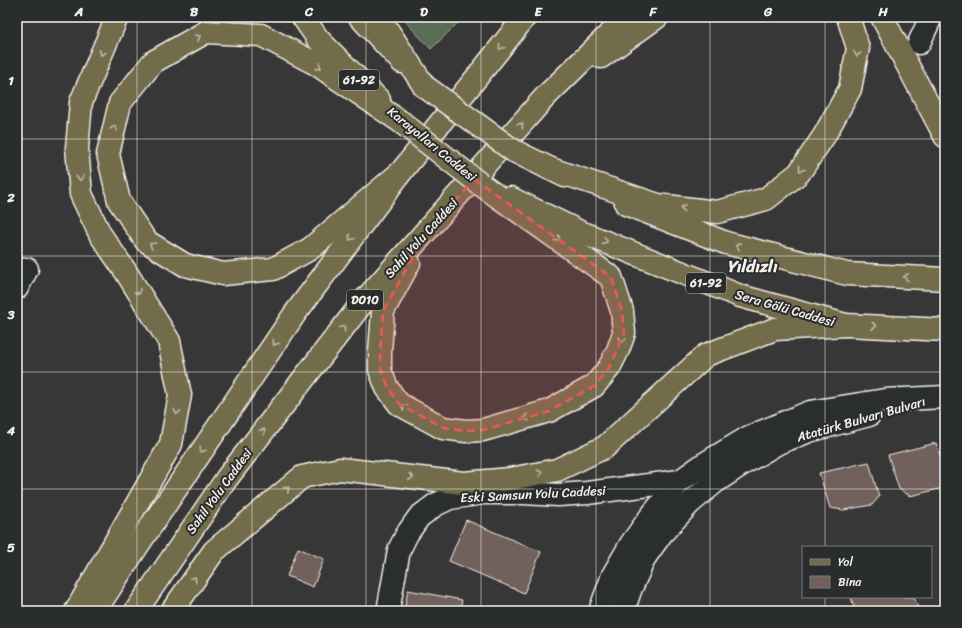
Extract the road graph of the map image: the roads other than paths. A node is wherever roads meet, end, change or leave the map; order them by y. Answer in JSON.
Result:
{"nodes":[{"id":1,"x":117,"y":17,"type":"edge"},
{"id":2,"x":303,"y":17,"type":"edge"},
{"id":3,"x":360,"y":17,"type":"edge"},
{"id":4,"x":379,"y":17,"type":"edge"},
{"id":5,"x":627,"y":17,"type":"edge"},
{"id":6,"x":657,"y":17,"type":"edge"},
{"id":7,"x":848,"y":17,"type":"edge"},
{"id":8,"x":882,"y":17,"type":"edge"},
{"id":9,"x":931,"y":17,"type":"edge"},
{"id":10,"x":524,"y":18,"type":"edge"},
{"id":11,"x":919,"y":42,"type":"dead end"},
{"id":12,"x":424,"y":86,"type":"junction"},
{"id":13,"x":546,"y":96,"type":"junction"},
{"id":14,"x":401,"y":122,"type":"junction"},
{"id":15,"x":945,"y":136,"type":"edge"},
{"id":16,"x":548,"y":168,"type":"junction"},
{"id":17,"x":401,"y":172,"type":"junction"},
{"id":18,"x":480,"y":184,"type":"junction"},
{"id":19,"x":427,"y":231,"type":"junction"},
{"id":20,"x":26,"y":269,"type":"dead end"},
{"id":21,"x":945,"y":279,"type":"edge"},
{"id":22,"x":17,"y":288,"type":"edge"},
{"id":23,"x":846,"y":325,"type":"junction"},
{"id":24,"x":945,"y":330,"type":"edge"},
{"id":25,"x":942,"y":397,"type":"edge"},
{"id":26,"x":680,"y":481,"type":"junction"},
{"id":27,"x":76,"y":611,"type":"edge"},
{"id":28,"x":95,"y":611,"type":"edge"},
{"id":29,"x":136,"y":611,"type":"edge"},
{"id":30,"x":172,"y":611,"type":"edge"},
{"id":31,"x":388,"y":611,"type":"edge"},
{"id":32,"x":600,"y":611,"type":"edge"},
{"id":33,"x":623,"y":611,"type":"edge"}],
"edges":[{"from":1,"to":27,"type":"main road","one_way":true},
{"from":2,"to":14,"type":"main road","name":"Karayolları Caddesi","number":"61-92"},
{"from":3,"to":12,"type":"main road"},
{"from":4,"to":12,"type":"main road"},
{"from":5,"to":13,"type":"main road","name":"Sahil Yolu Caddesi","number":"D010"},
{"from":6,"to":13,"type":"main road"},
{"from":7,"to":16,"type":"main road","one_way":true},
{"from":8,"to":15,"type":"main road"},
{"from":9,"to":11,"type":"street"},
{"from":10,"to":17,"type":"main road","one_way":true},
{"from":12,"to":16,"type":"main road","bridge":true},
{"from":19,"to":13,"type":"main road","name":"Sahil Yolu Caddesi","number":"D010","one_way":true},
{"from":17,"to":14,"type":"main road","one_way":true},
{"from":14,"to":18,"type":"main road","name":"Karayolları Caddesi","number":"61-92","bridge":true},
{"from":21,"to":16,"type":"main road","one_way":true},
{"from":17,"to":28,"type":"main road","one_way":true},
{"from":18,"to":19,"type":"main road","one_way":true},
{"from":18,"to":23,"type":"main road","name":"Sera Gölü Caddesi","number":"61-92","one_way":true},
{"from":29,"to":19,"type":"main road","name":"Sahil Yolu Caddesi","number":"D010","one_way":true},
{"from":20,"to":22,"type":"street"},
{"from":23,"to":24,"type":"main road","name":"Sera Gölü Caddesi","number":"61-92","one_way":true},
{"from":30,"to":23,"type":"main road","one_way":true},
{"from":25,"to":26,"type":"street","name":"Atatürk Bulvarı Bulvarı"},
{"from":25,"to":33,"type":"street","name":"Atatürk Bulvarı Bulvarı"},
{"from":26,"to":31,"type":"street","name":"Eski Samsun Yolu Caddesi"},
{"from":26,"to":32,"type":"street","name":"Atatürk Bulvarı Bulvarı"}]}
